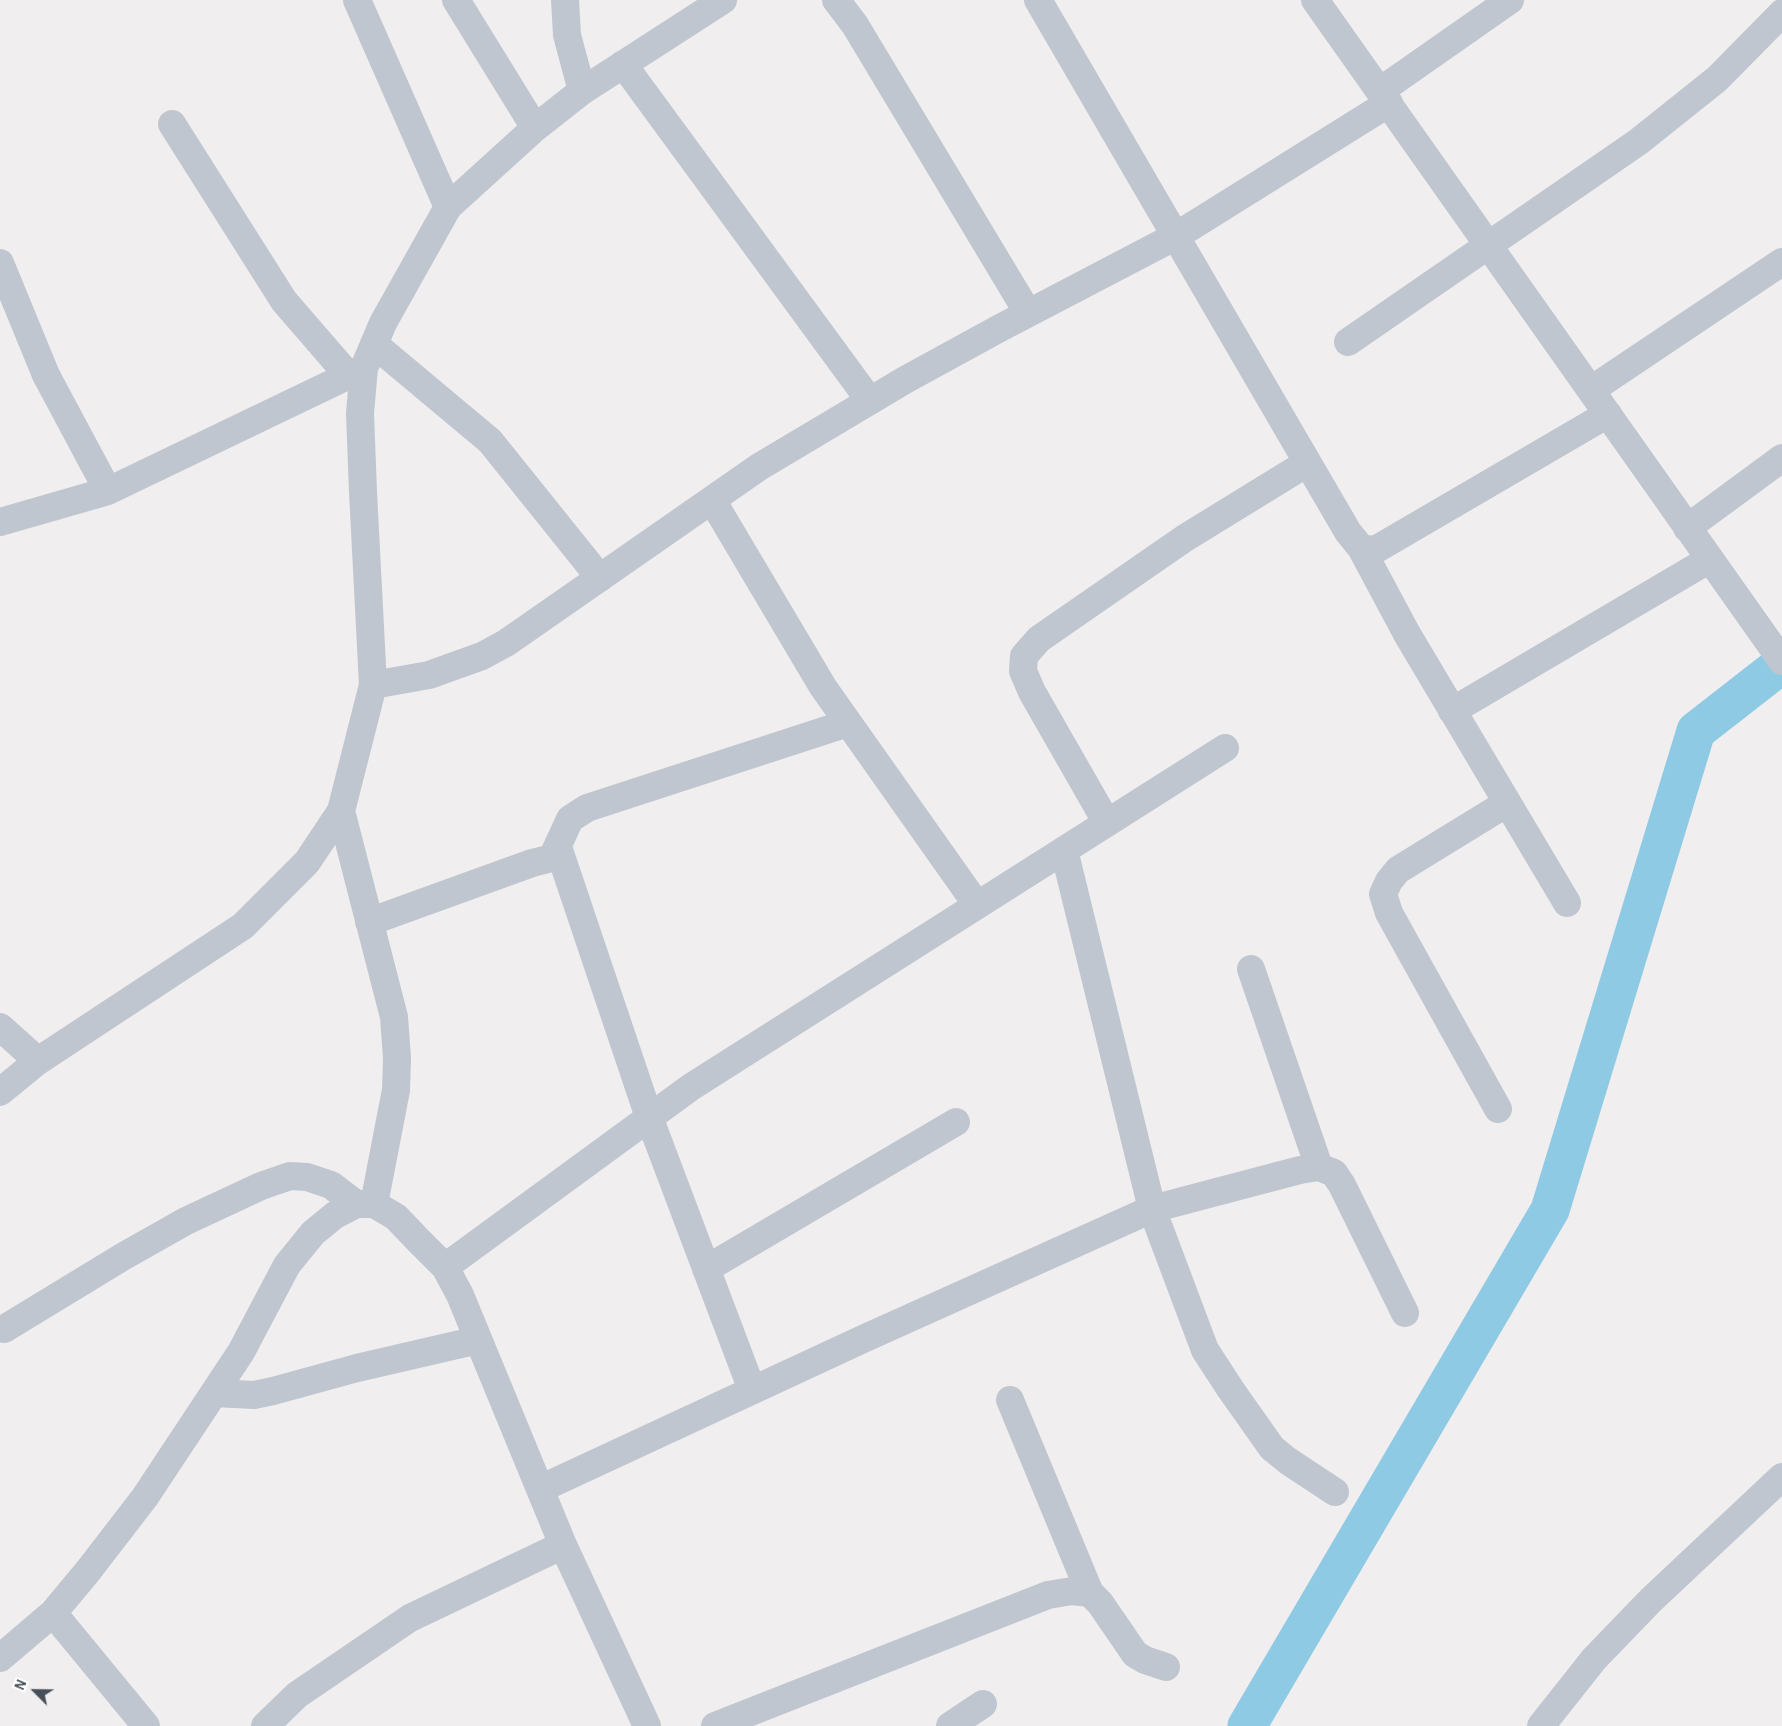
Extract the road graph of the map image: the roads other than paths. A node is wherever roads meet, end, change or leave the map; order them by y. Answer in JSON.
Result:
{"nodes":[{"id":1,"x":357,"y":0,"type":"edge"},
{"id":2,"x":456,"y":0,"type":"edge"},
{"id":3,"x":565,"y":0,"type":"edge"},
{"id":4,"x":723,"y":0,"type":"edge"},
{"id":5,"x":836,"y":0,"type":"edge"},
{"id":6,"x":1038,"y":0,"type":"edge"},
{"id":7,"x":1315,"y":0,"type":"edge"},
{"id":8,"x":1510,"y":0,"type":"edge"},
{"id":9,"x":1782,"y":13,"type":"edge"},
{"id":10,"x":623,"y":64,"type":"junction"},
{"id":11,"x":582,"y":91,"type":"junction"},
{"id":12,"x":1385,"y":97,"type":"junction"},
{"id":13,"x":172,"y":124,"type":"dead end"},
{"id":14,"x":535,"y":128,"type":"junction"},
{"id":15,"x":448,"y":207,"type":"junction"},
{"id":16,"x":1176,"y":236,"type":"junction"},
{"id":17,"x":1489,"y":245,"type":"junction"},
{"id":18,"x":1782,"y":262,"type":"edge"},
{"id":19,"x":0,"y":263,"type":"edge"},
{"id":20,"x":1028,"y":314,"type":"junction"},
{"id":21,"x":1348,"y":342,"type":"dead end"},
{"id":22,"x":362,"y":362,"type":"junction"},
{"id":23,"x":1591,"y":390,"type":"junction"},
{"id":24,"x":870,"y":401,"type":"junction"},
{"id":25,"x":1608,"y":414,"type":"junction"},
{"id":26,"x":1782,"y":458,"type":"edge"},
{"id":27,"x":1307,"y":462,"type":"junction"},
{"id":28,"x":108,"y":491,"type":"junction"},
{"id":29,"x":712,"y":500,"type":"junction"},
{"id":30,"x":0,"y":522,"type":"edge"},
{"id":31,"x":1687,"y":528,"type":"junction"},
{"id":32,"x":1361,"y":548,"type":"junction"},
{"id":33,"x":1710,"y":559,"type":"junction"},
{"id":34,"x":600,"y":578,"type":"junction"},
{"id":35,"x":1782,"y":660,"type":"edge"},
{"id":36,"x":373,"y":685,"type":"junction"},
{"id":37,"x":1452,"y":711,"type":"junction"},
{"id":38,"x":848,"y":723,"type":"junction"},
{"id":39,"x":1225,"y":748,"type":"dead end"},
{"id":40,"x":1507,"y":803,"type":"junction"},
{"id":41,"x":341,"y":811,"type":"junction"},
{"id":42,"x":1108,"y":823,"type":"junction"},
{"id":43,"x":558,"y":847,"type":"junction"},
{"id":44,"x":1064,"y":850,"type":"junction"},
{"id":45,"x":1567,"y":903,"type":"dead end"},
{"id":46,"x":976,"y":905,"type":"junction"},
{"id":47,"x":369,"y":922,"type":"junction"},
{"id":48,"x":1251,"y":969,"type":"dead end"},
{"id":49,"x":0,"y":1027,"type":"edge"},
{"id":50,"x":38,"y":1061,"type":"junction"},
{"id":51,"x":0,"y":1092,"type":"edge"},
{"id":52,"x":1498,"y":1108,"type":"dead end"},
{"id":53,"x":649,"y":1117,"type":"junction"},
{"id":54,"x":956,"y":1122,"type":"dead end"},
{"id":55,"x":1319,"y":1167,"type":"junction"},
{"id":56,"x":365,"y":1204,"type":"junction"},
{"id":57,"x":1152,"y":1209,"type":"junction"},
{"id":58,"x":445,"y":1268,"type":"junction"},
{"id":59,"x":706,"y":1269,"type":"junction"},
{"id":60,"x":1405,"y":1313,"type":"dead end"},
{"id":61,"x":4,"y":1329,"type":"dead end"},
{"id":62,"x":478,"y":1340,"type":"junction"},
{"id":63,"x":752,"y":1390,"type":"junction"},
{"id":64,"x":214,"y":1393,"type":"junction"},
{"id":65,"x":1010,"y":1400,"type":"dead end"},
{"id":66,"x":1782,"y":1477,"type":"edge"},
{"id":67,"x":540,"y":1489,"type":"junction"},
{"id":68,"x":1335,"y":1492,"type":"dead end"},
{"id":69,"x":563,"y":1545,"type":"junction"},
{"id":70,"x":1090,"y":1593,"type":"junction"},
{"id":71,"x":53,"y":1613,"type":"junction"},
{"id":72,"x":0,"y":1658,"type":"edge"},
{"id":73,"x":1166,"y":1667,"type":"dead end"},
{"id":74,"x":983,"y":1704,"type":"dead end"},
{"id":75,"x":146,"y":1726,"type":"edge"},
{"id":76,"x":265,"y":1726,"type":"edge"},
{"id":77,"x":647,"y":1726,"type":"edge"},
{"id":78,"x":715,"y":1726,"type":"edge"},
{"id":79,"x":950,"y":1726,"type":"edge"},
{"id":80,"x":1541,"y":1726,"type":"edge"}],
"edges":[{"from":1,"to":15,"type":"street"},
{"from":2,"to":14,"type":"street"},
{"from":3,"to":11,"type":"street"},
{"from":4,"to":10,"type":"street"},
{"from":5,"to":20,"type":"street"},
{"from":6,"to":16,"type":"street"},
{"from":7,"to":12,"type":"street"},
{"from":8,"to":12,"type":"street"},
{"from":9,"to":17,"type":"street"},
{"from":10,"to":11,"type":"street"},
{"from":10,"to":24,"type":"street"},
{"from":11,"to":14,"type":"street"},
{"from":12,"to":16,"type":"street"},
{"from":12,"to":17,"type":"street"},
{"from":13,"to":22,"type":"street"},
{"from":14,"to":15,"type":"street"},
{"from":15,"to":22,"type":"street"},
{"from":16,"to":20,"type":"street"},
{"from":16,"to":27,"type":"street"},
{"from":17,"to":21,"type":"street"},
{"from":17,"to":23,"type":"street"},
{"from":18,"to":23,"type":"street"},
{"from":19,"to":28,"type":"street"},
{"from":20,"to":24,"type":"street"},
{"from":22,"to":28,"type":"street"},
{"from":22,"to":34,"type":"street"},
{"from":22,"to":36,"type":"street"},
{"from":23,"to":25,"type":"street"},
{"from":24,"to":29,"type":"street"},
{"from":25,"to":31,"type":"street"},
{"from":25,"to":32,"type":"street"},
{"from":26,"to":31,"type":"street"},
{"from":27,"to":32,"type":"street"},
{"from":27,"to":42,"type":"street"},
{"from":28,"to":30,"type":"street"},
{"from":29,"to":34,"type":"street"},
{"from":29,"to":38,"type":"street"},
{"from":31,"to":33,"type":"street"},
{"from":32,"to":37,"type":"street"},
{"from":33,"to":35,"type":"street"},
{"from":33,"to":37,"type":"street"},
{"from":34,"to":36,"type":"street"},
{"from":36,"to":41,"type":"street"},
{"from":37,"to":40,"type":"street"},
{"from":38,"to":43,"type":"street"},
{"from":38,"to":46,"type":"street"},
{"from":39,"to":42,"type":"street"},
{"from":40,"to":45,"type":"street"},
{"from":40,"to":52,"type":"street"},
{"from":41,"to":47,"type":"street"},
{"from":41,"to":50,"type":"street"},
{"from":42,"to":44,"type":"street"},
{"from":43,"to":47,"type":"street"},
{"from":43,"to":53,"type":"street"},
{"from":44,"to":46,"type":"street"},
{"from":44,"to":57,"type":"street"},
{"from":46,"to":53,"type":"street"},
{"from":47,"to":56,"type":"street"},
{"from":48,"to":55,"type":"street"},
{"from":49,"to":50,"type":"street"},
{"from":50,"to":51,"type":"street"},
{"from":53,"to":58,"type":"street"},
{"from":53,"to":59,"type":"street"},
{"from":54,"to":59,"type":"street"},
{"from":55,"to":57,"type":"street"},
{"from":55,"to":60,"type":"street"},
{"from":56,"to":58,"type":"street"},
{"from":56,"to":61,"type":"street"},
{"from":56,"to":64,"type":"street"},
{"from":57,"to":63,"type":"street"},
{"from":57,"to":68,"type":"street"},
{"from":58,"to":62,"type":"street"},
{"from":59,"to":63,"type":"street"},
{"from":62,"to":64,"type":"street"},
{"from":62,"to":67,"type":"street"},
{"from":63,"to":67,"type":"street"},
{"from":64,"to":71,"type":"street"},
{"from":65,"to":70,"type":"street"},
{"from":66,"to":80,"type":"street"},
{"from":67,"to":69,"type":"street"},
{"from":69,"to":76,"type":"street"},
{"from":69,"to":77,"type":"street"},
{"from":70,"to":73,"type":"street"},
{"from":70,"to":78,"type":"street"},
{"from":71,"to":72,"type":"street"},
{"from":71,"to":75,"type":"street"},
{"from":74,"to":79,"type":"street"}]}
